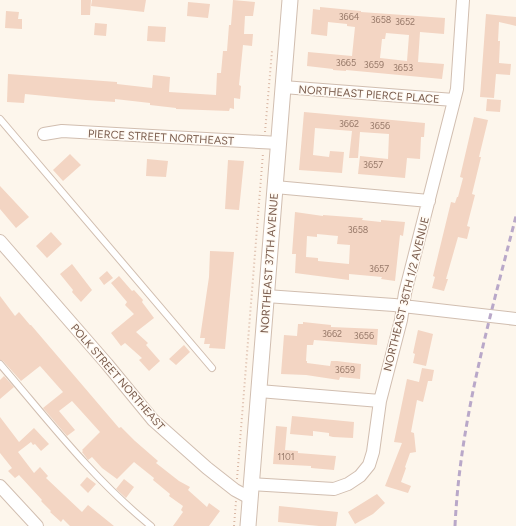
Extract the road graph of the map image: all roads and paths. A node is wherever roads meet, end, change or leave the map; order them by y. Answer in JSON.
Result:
{"nodes":[{"id":1,"x":290,"y":0,"type":"edge"},
{"id":2,"x":463,"y":0,"type":"edge"},
{"id":3,"x":273,"y":45,"type":"dead end"},
{"id":4,"x":283,"y":87,"type":"junction"},
{"id":5,"x":454,"y":100,"type":"junction"},
{"id":6,"x":0,"y":119,"type":"edge"},
{"id":7,"x":44,"y":134,"type":"dead end"},
{"id":8,"x":264,"y":137,"type":"dead end"},
{"id":9,"x":279,"y":143,"type":"junction"},
{"id":10,"x":263,"y":157,"type":"dead end"},
{"id":11,"x":275,"y":187,"type":"junction"},
{"id":12,"x":429,"y":201,"type":"junction"},
{"id":13,"x":0,"y":241,"type":"edge"},
{"id":14,"x":266,"y":296,"type":"junction"},
{"id":15,"x":403,"y":306,"type":"junction"},
{"id":16,"x":516,"y":319,"type":"edge"},
{"id":17,"x":0,"y":364,"type":"edge"},
{"id":18,"x":212,"y":368,"type":"dead end"},
{"id":19,"x":259,"y":391,"type":"junction"},
{"id":20,"x":380,"y":401,"type":"junction"},
{"id":21,"x":0,"y":486,"type":"edge"},
{"id":22,"x":246,"y":488,"type":"junction"},
{"id":23,"x":236,"y":502,"type":"dead end"},
{"id":24,"x":38,"y":526,"type":"edge"},
{"id":25,"x":151,"y":526,"type":"edge"},
{"id":26,"x":234,"y":526,"type":"edge"},
{"id":27,"x":248,"y":526,"type":"edge"}],
"edges":[{"from":1,"to":4,"type":"street","name":"NORTHEAST 37TH AVENUE"},
{"from":2,"to":5,"type":"street","name":"NORTHEAST 36TH 1/2 AVENUE"},
{"from":3,"to":8,"type":"path"},
{"from":4,"to":5,"type":"street","name":"NORTHEAST PIERCE PLACE"},
{"from":4,"to":9,"type":"street","name":"NORTHEAST 37TH AVENUE"},
{"from":5,"to":12,"type":"street","name":"NORTHEAST 36TH 1/2 AVENUE"},
{"from":6,"to":18,"type":"lane"},
{"from":7,"to":9,"type":"street","name":"PIERCE STREET NORTHEAST"},
{"from":9,"to":11,"type":"street","name":"NORTHEAST 37TH AVENUE"},
{"from":10,"to":22,"type":"path"},
{"from":11,"to":12,"type":"street"},
{"from":11,"to":14,"type":"street","name":"NORTHEAST 37TH AVENUE"},
{"from":12,"to":15,"type":"street","name":"NORTHEAST 36TH 1/2 AVENUE"},
{"from":13,"to":22,"type":"street","name":"POLK STREET NORTHEAST"},
{"from":14,"to":15,"type":"street"},
{"from":14,"to":19,"type":"street","name":"NORTHEAST 37TH AVENUE"},
{"from":15,"to":16,"type":"street"},
{"from":15,"to":20,"type":"street","name":"NORTHEAST 36TH 1/2 AVENUE"},
{"from":17,"to":25,"type":"lane"},
{"from":19,"to":20,"type":"street"},
{"from":19,"to":22,"type":"street","name":"NORTHEAST 37TH AVENUE"},
{"from":20,"to":22,"type":"street","name":"NORTHEAST 36TH 1/2 AVENUE"},
{"from":21,"to":24,"type":"street"},
{"from":22,"to":27,"type":"street","name":"NORTHEAST 37TH AVENUE"},
{"from":23,"to":26,"type":"path"}]}
